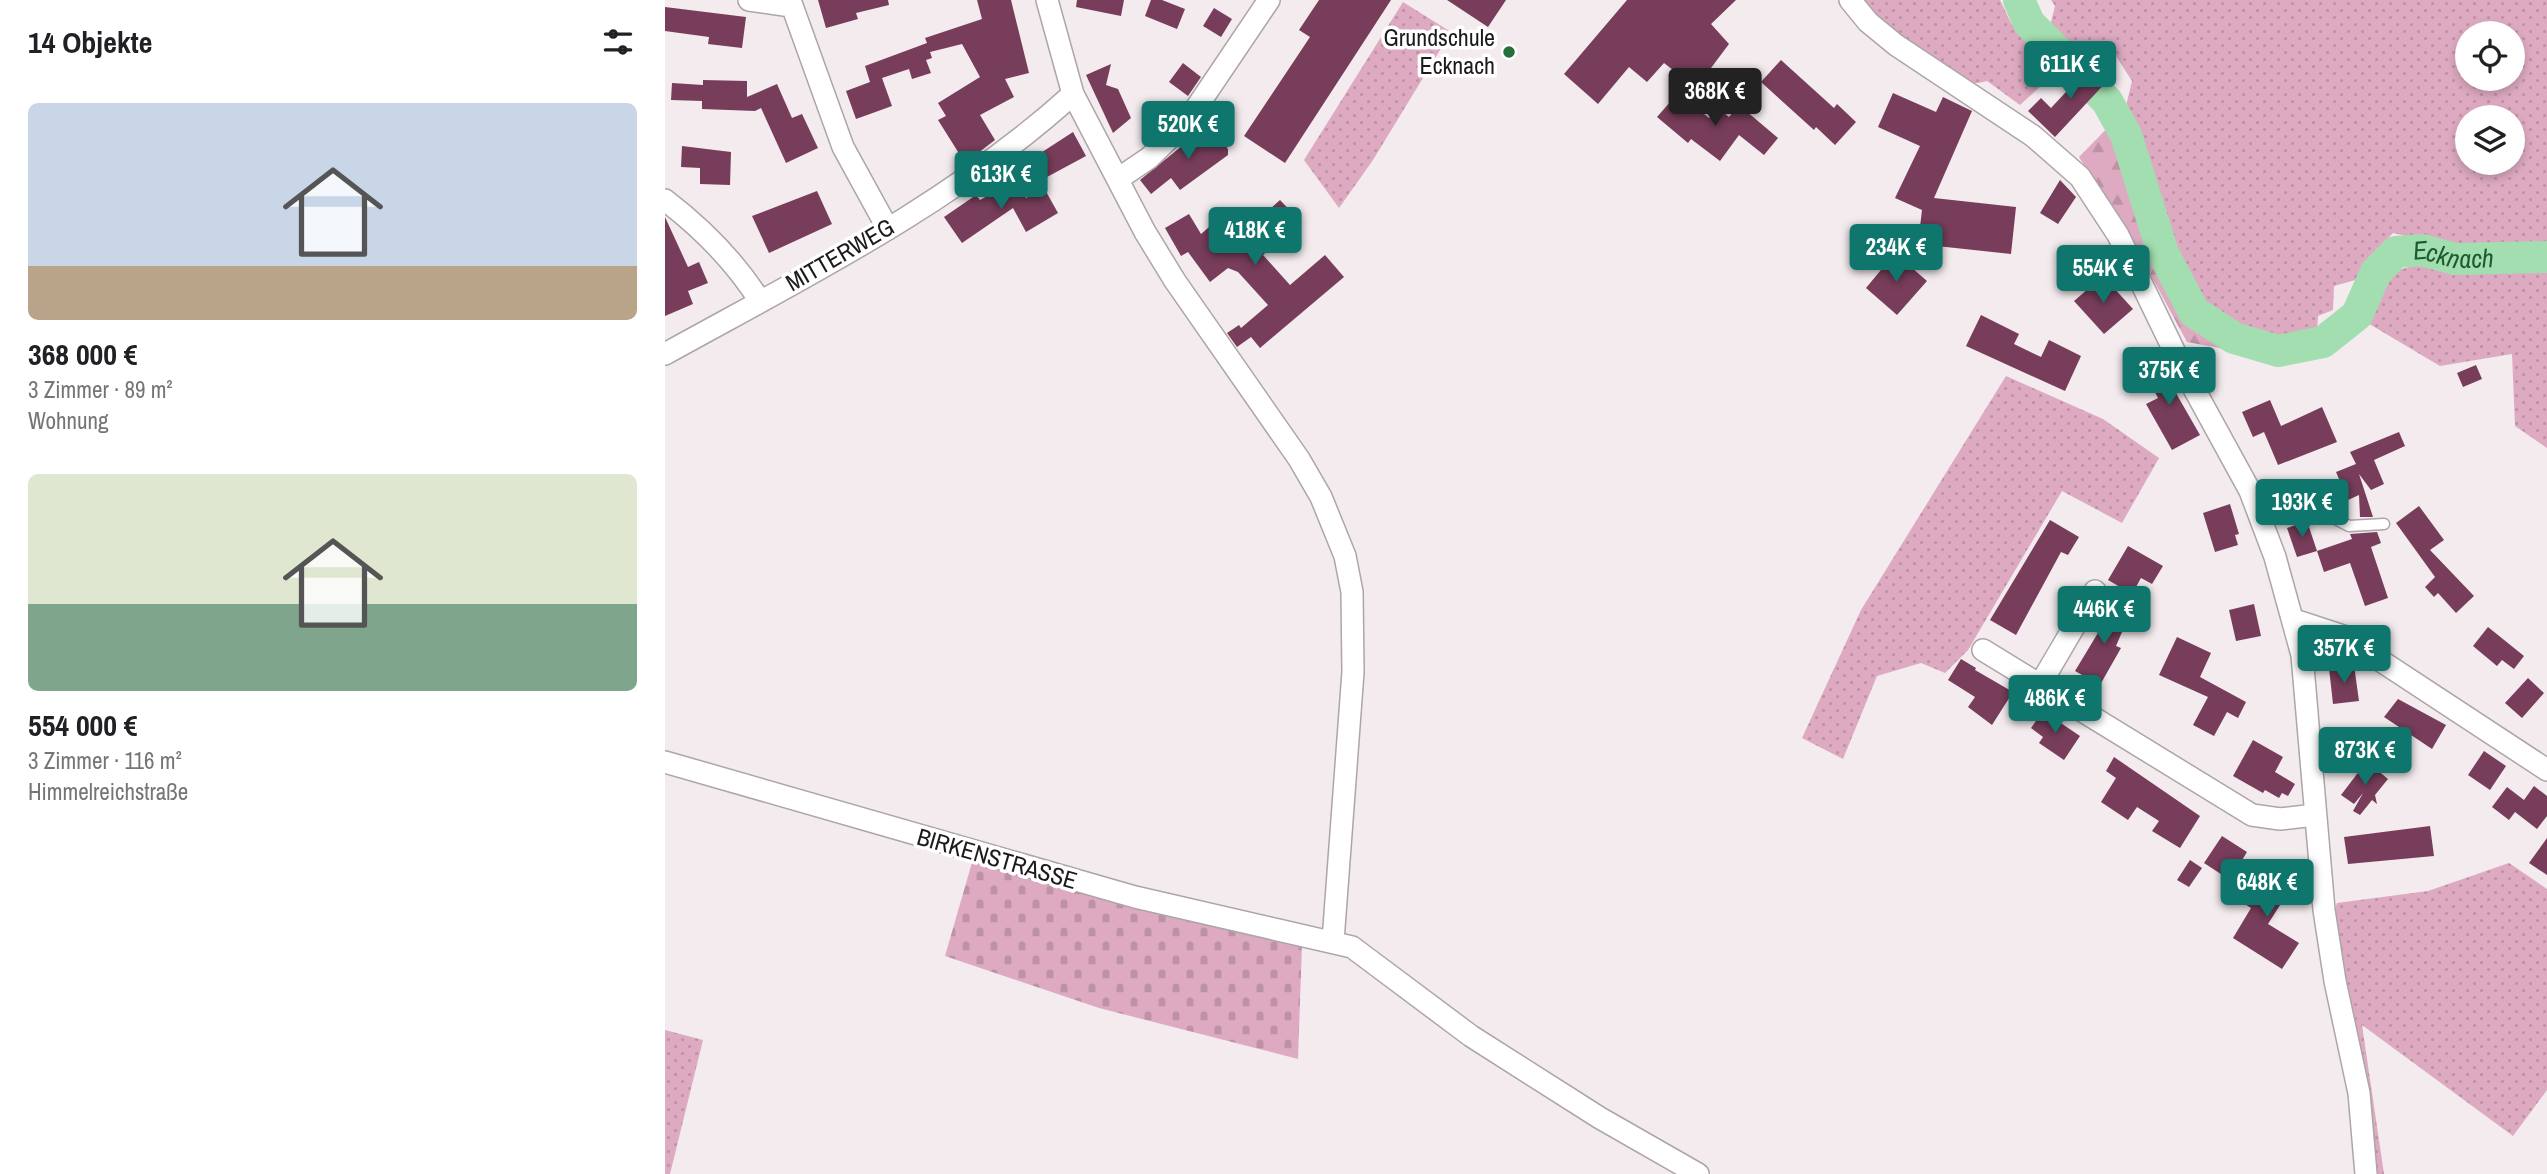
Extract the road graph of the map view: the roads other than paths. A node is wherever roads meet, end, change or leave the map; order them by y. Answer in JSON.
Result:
{"nodes":[{"id":1,"x":750,"y":0,"type":"edge"},
{"id":2,"x":1047,"y":0,"type":"edge"},
{"id":3,"x":1269,"y":0,"type":"edge"},
{"id":4,"x":1850,"y":0,"type":"edge"},
{"id":5,"x":790,"y":3,"type":"edge"},
{"id":6,"x":1073,"y":94,"type":"junction"},
{"id":7,"x":1118,"y":179,"type":"junction"},
{"id":8,"x":665,"y":200,"type":"edge"},
{"id":9,"x":888,"y":229,"type":"junction"},
{"id":10,"x":760,"y":301,"type":"junction"},
{"id":11,"x":665,"y":354,"type":"edge"},
{"id":12,"x":2251,"y":491,"type":"junction"},
{"id":13,"x":2384,"y":524,"type":"dead end"},
{"id":14,"x":2095,"y":591,"type":"dead end"},
{"id":15,"x":2294,"y":620,"type":"junction"},
{"id":16,"x":1983,"y":650,"type":"dead end"},
{"id":17,"x":2041,"y":683,"type":"junction"},
{"id":18,"x":665,"y":762,"type":"edge"},
{"id":19,"x":2547,"y":770,"type":"edge"},
{"id":20,"x":2315,"y":815,"type":"junction"},
{"id":21,"x":1333,"y":941,"type":"junction"},
{"id":22,"x":1698,"y":1174,"type":"edge"},
{"id":23,"x":2366,"y":1174,"type":"edge"}],
"edges":[{"from":1,"to":5,"type":"street"},
{"from":2,"to":6,"type":"street"},
{"from":3,"to":7,"type":"street"},
{"from":4,"to":12,"type":"street"},
{"from":5,"to":9,"type":"street"},
{"from":6,"to":7,"type":"street"},
{"from":6,"to":9,"type":"street","name":"MITTERWEG"},
{"from":7,"to":21,"type":"street"},
{"from":8,"to":10,"type":"street"},
{"from":9,"to":10,"type":"street","name":"MITTERWEG"},
{"from":10,"to":11,"type":"street","name":"MITTERWEG"},
{"from":12,"to":13,"type":"lane"},
{"from":12,"to":15,"type":"street"},
{"from":14,"to":17,"type":"street"},
{"from":15,"to":19,"type":"street"},
{"from":15,"to":20,"type":"street"},
{"from":16,"to":17,"type":"street"},
{"from":17,"to":20,"type":"street"},
{"from":18,"to":21,"type":"street","name":"BIRKENSTRASSE"},
{"from":20,"to":23,"type":"street"},
{"from":21,"to":22,"type":"street","name":"BIRKENSTRASSE"}]}
